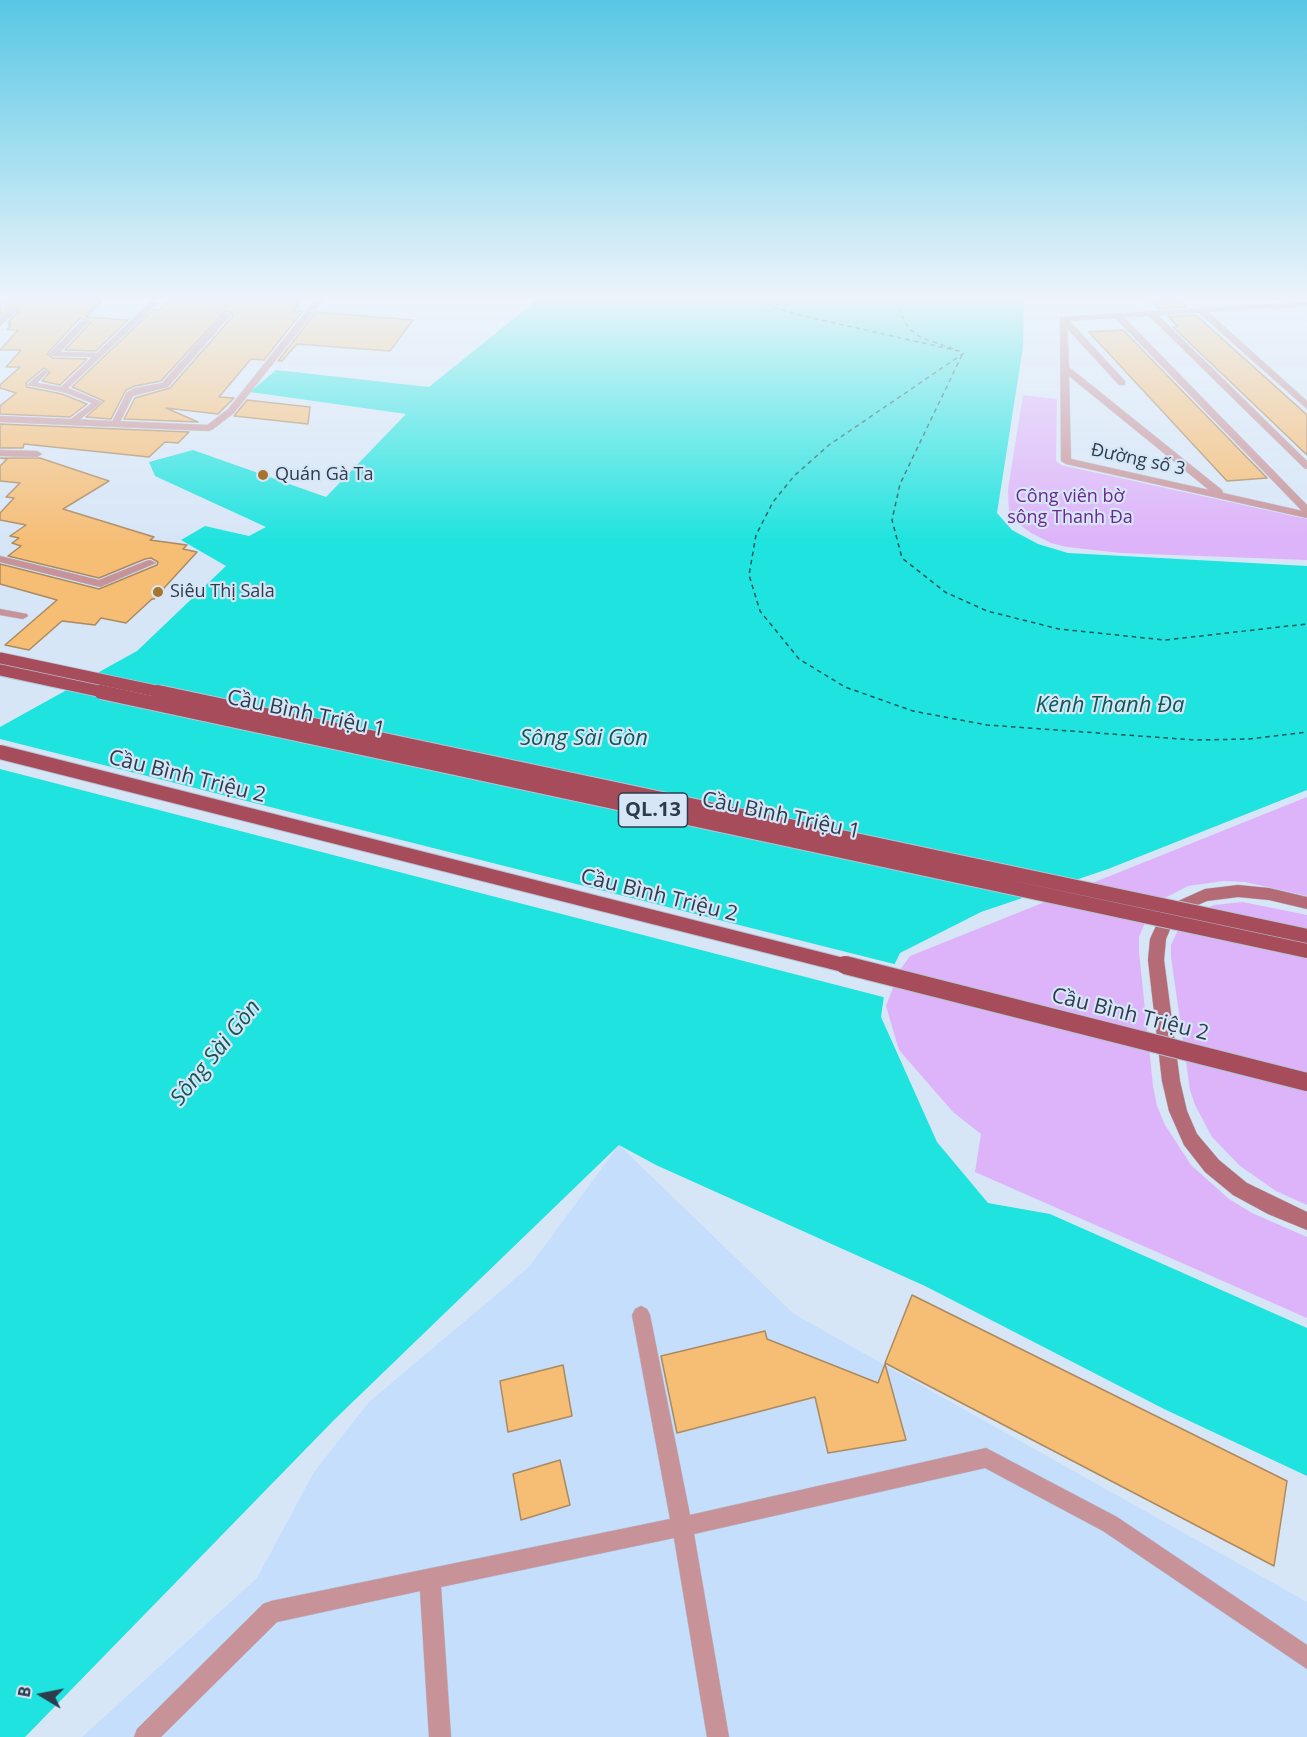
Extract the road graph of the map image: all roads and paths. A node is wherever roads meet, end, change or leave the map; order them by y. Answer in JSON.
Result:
{"nodes":[{"id":1,"x":36,"y":380,"type":"edge"},
{"id":2,"x":74,"y":380,"type":"edge"},
{"id":3,"x":169,"y":380,"type":"edge"},
{"id":4,"x":256,"y":380,"type":"edge"},
{"id":5,"x":1064,"y":380,"type":"edge"},
{"id":6,"x":1079,"y":380,"type":"edge"},
{"id":7,"x":1119,"y":380,"type":"edge"},
{"id":8,"x":1179,"y":380,"type":"edge"},
{"id":9,"x":1219,"y":380,"type":"edge"},
{"id":10,"x":1278,"y":380,"type":"edge"},
{"id":11,"x":1122,"y":383,"type":"dead end"},
{"id":12,"x":64,"y":390,"type":"junction"},
{"id":13,"x":1307,"y":406,"type":"edge"},
{"id":14,"x":0,"y":419,"type":"edge"},
{"id":15,"x":70,"y":422,"type":"junction"},
{"id":16,"x":115,"y":424,"type":"junction"},
{"id":17,"x":209,"y":428,"type":"joint"},
{"id":18,"x":0,"y":453,"type":"edge"},
{"id":19,"x":37,"y":454,"type":"dead end"},
{"id":20,"x":1307,"y":466,"type":"edge"},
{"id":21,"x":1222,"y":495,"type":"junction"},
{"id":22,"x":1307,"y":513,"type":"edge"},
{"id":23,"x":0,"y":559,"type":"edge"},
{"id":24,"x":150,"y":562,"type":"dead end"},
{"id":25,"x":0,"y":612,"type":"edge"},
{"id":26,"x":23,"y":616,"type":"dead end"},
{"id":27,"x":0,"y":658,"type":"edge"},
{"id":28,"x":0,"y":670,"type":"edge"},
{"id":29,"x":0,"y":752,"type":"edge"},
{"id":30,"x":1307,"y":903,"type":"edge"},
{"id":31,"x":1307,"y":936,"type":"edge"},
{"id":32,"x":1307,"y":951,"type":"edge"},
{"id":33,"x":1307,"y":1082,"type":"edge"},
{"id":34,"x":1307,"y":1221,"type":"edge"},
{"id":35,"x":640,"y":1315,"type":"dead end"},
{"id":36,"x":682,"y":1526,"type":"junction"},
{"id":37,"x":430,"y":1579,"type":"junction"},
{"id":38,"x":1307,"y":1658,"type":"edge"},
{"id":39,"x":145,"y":1737,"type":"edge"},
{"id":40,"x":440,"y":1737,"type":"edge"},
{"id":41,"x":718,"y":1737,"type":"edge"}],
"edges":[{"from":1,"to":12,"type":"lane"},
{"from":2,"to":12,"type":"lane"},
{"from":3,"to":16,"type":"lane"},
{"from":4,"to":17,"type":"lane"},
{"from":5,"to":21,"type":"street","name":"Đường số 3"},
{"from":6,"to":21,"type":"street"},
{"from":7,"to":11,"type":"lane"},
{"from":8,"to":22,"type":"lane"},
{"from":9,"to":20,"type":"lane"},
{"from":10,"to":13,"type":"lane"},
{"from":12,"to":15,"type":"lane"},
{"from":14,"to":15,"type":"street"},
{"from":15,"to":16,"type":"street"},
{"from":16,"to":17,"type":"street"},
{"from":18,"to":19,"type":"street"},
{"from":21,"to":22,"type":"street","name":"Đường số 3"},
{"from":23,"to":24,"type":"street"},
{"from":25,"to":26,"type":"lane"},
{"from":27,"to":31,"type":"main road","name":"Cầu Bình Triệu 1","number":"QL.13","bridge":true},
{"from":28,"to":32,"type":"main road","name":"Cầu Bình Triệu 1","number":"QL.13","bridge":true},
{"from":29,"to":33,"type":"main road","name":"Cầu Bình Triệu 2","bridge":true},
{"from":30,"to":34,"type":"street"},
{"from":35,"to":36,"type":"lane"},
{"from":36,"to":37,"type":"lane"},
{"from":36,"to":38,"type":"lane"},
{"from":36,"to":41,"type":"lane"},
{"from":37,"to":39,"type":"lane"},
{"from":37,"to":40,"type":"lane"}]}
